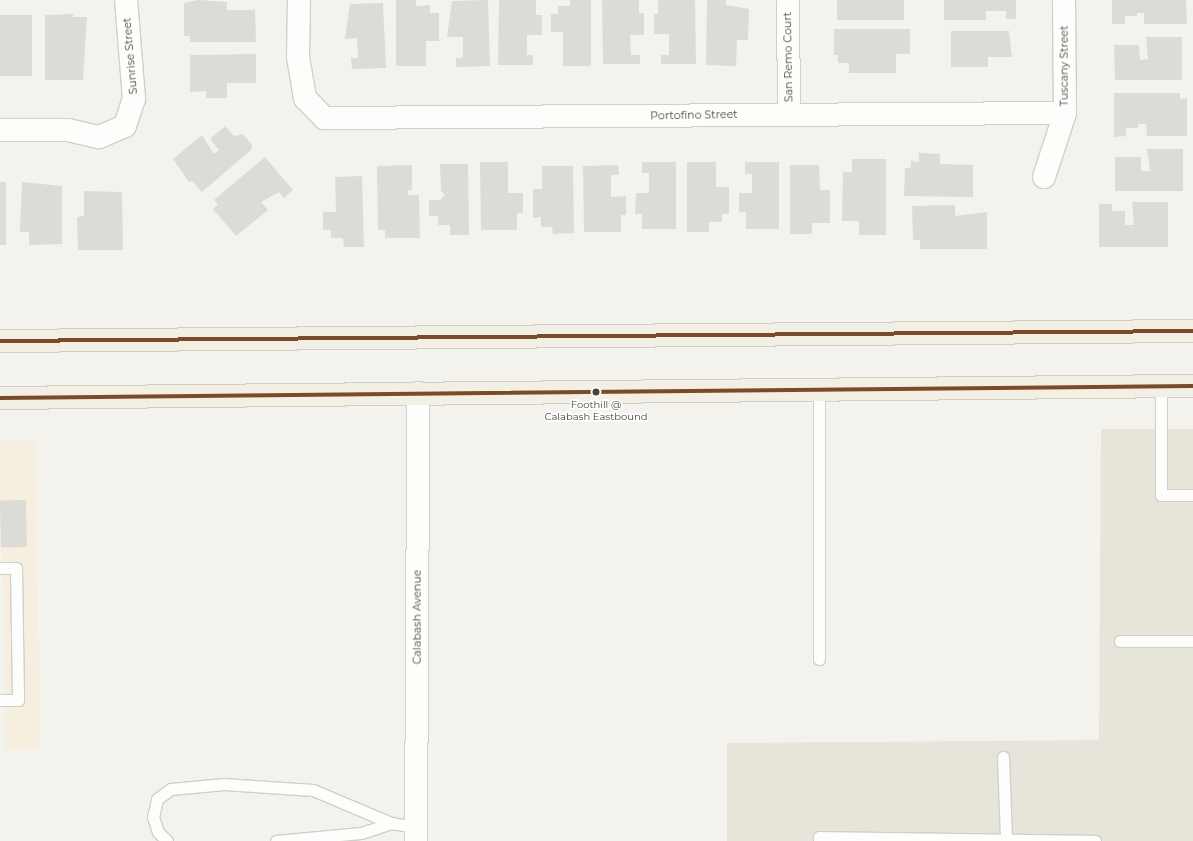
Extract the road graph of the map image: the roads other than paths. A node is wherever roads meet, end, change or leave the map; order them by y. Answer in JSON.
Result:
{"nodes":[{"id":1,"x":126,"y":0,"type":"edge"},
{"id":2,"x":300,"y":0,"type":"edge"},
{"id":3,"x":788,"y":0,"type":"edge"},
{"id":4,"x":1064,"y":0,"type":"edge"},
{"id":5,"x":1065,"y":113,"type":"junction"},
{"id":6,"x":789,"y":114,"type":"junction"},
{"id":7,"x":0,"y":130,"type":"edge"},
{"id":8,"x":1044,"y":177,"type":"dead end"},
{"id":9,"x":1193,"y":331,"type":"edge"},
{"id":10,"x":0,"y":342,"type":"edge"},
{"id":11,"x":1161,"y":386,"type":"junction"},
{"id":12,"x":1193,"y":386,"type":"edge"},
{"id":13,"x":819,"y":389,"type":"junction"},
{"id":14,"x":418,"y":393,"type":"junction"},
{"id":15,"x":0,"y":398,"type":"edge"},
{"id":16,"x":1193,"y":494,"type":"edge"},
{"id":17,"x":0,"y":568,"type":"edge"},
{"id":18,"x":1120,"y":641,"type":"dead end"},
{"id":19,"x":1193,"y":641,"type":"edge"},
{"id":20,"x":819,"y":659,"type":"dead end"},
{"id":21,"x":0,"y":700,"type":"edge"},
{"id":22,"x":1004,"y":757,"type":"dead end"},
{"id":23,"x":391,"y":823,"type":"junction"},
{"id":24,"x":416,"y":834,"type":"edge"},
{"id":25,"x":1006,"y":839,"type":"junction"},
{"id":26,"x":985,"y":840,"type":"edge"},
{"id":27,"x":167,"y":841,"type":"edge"},
{"id":28,"x":276,"y":841,"type":"edge"},
{"id":29,"x":819,"y":841,"type":"edge"},
{"id":30,"x":1095,"y":841,"type":"edge"}],
"edges":[{"from":1,"to":7,"type":"street","name":"Sunrise Street"},
{"from":2,"to":6,"type":"street","name":"Portofino Street"},
{"from":3,"to":6,"type":"street","name":"San Remo Court"},
{"from":4,"to":5,"type":"street","name":"Tuscany Street"},
{"from":5,"to":6,"type":"street","name":"Portofino Street"},
{"from":5,"to":8,"type":"street","name":"Tuscany Street"},
{"from":9,"to":10,"type":"main road"},
{"from":11,"to":12,"type":"main road"},
{"from":11,"to":13,"type":"main road"},
{"from":11,"to":16,"type":"lane"},
{"from":13,"to":14,"type":"main road"},
{"from":13,"to":20,"type":"lane"},
{"from":14,"to":15,"type":"main road"},
{"from":14,"to":24,"type":"street","name":"Calabash Avenue"},
{"from":17,"to":21,"type":"lane"},
{"from":18,"to":19,"type":"lane"},
{"from":22,"to":25,"type":"lane"},
{"from":23,"to":24,"type":"lane"},
{"from":23,"to":27,"type":"lane"},
{"from":23,"to":28,"type":"lane"},
{"from":25,"to":26,"type":"lane"},
{"from":25,"to":30,"type":"lane"},
{"from":26,"to":29,"type":"lane"}]}
